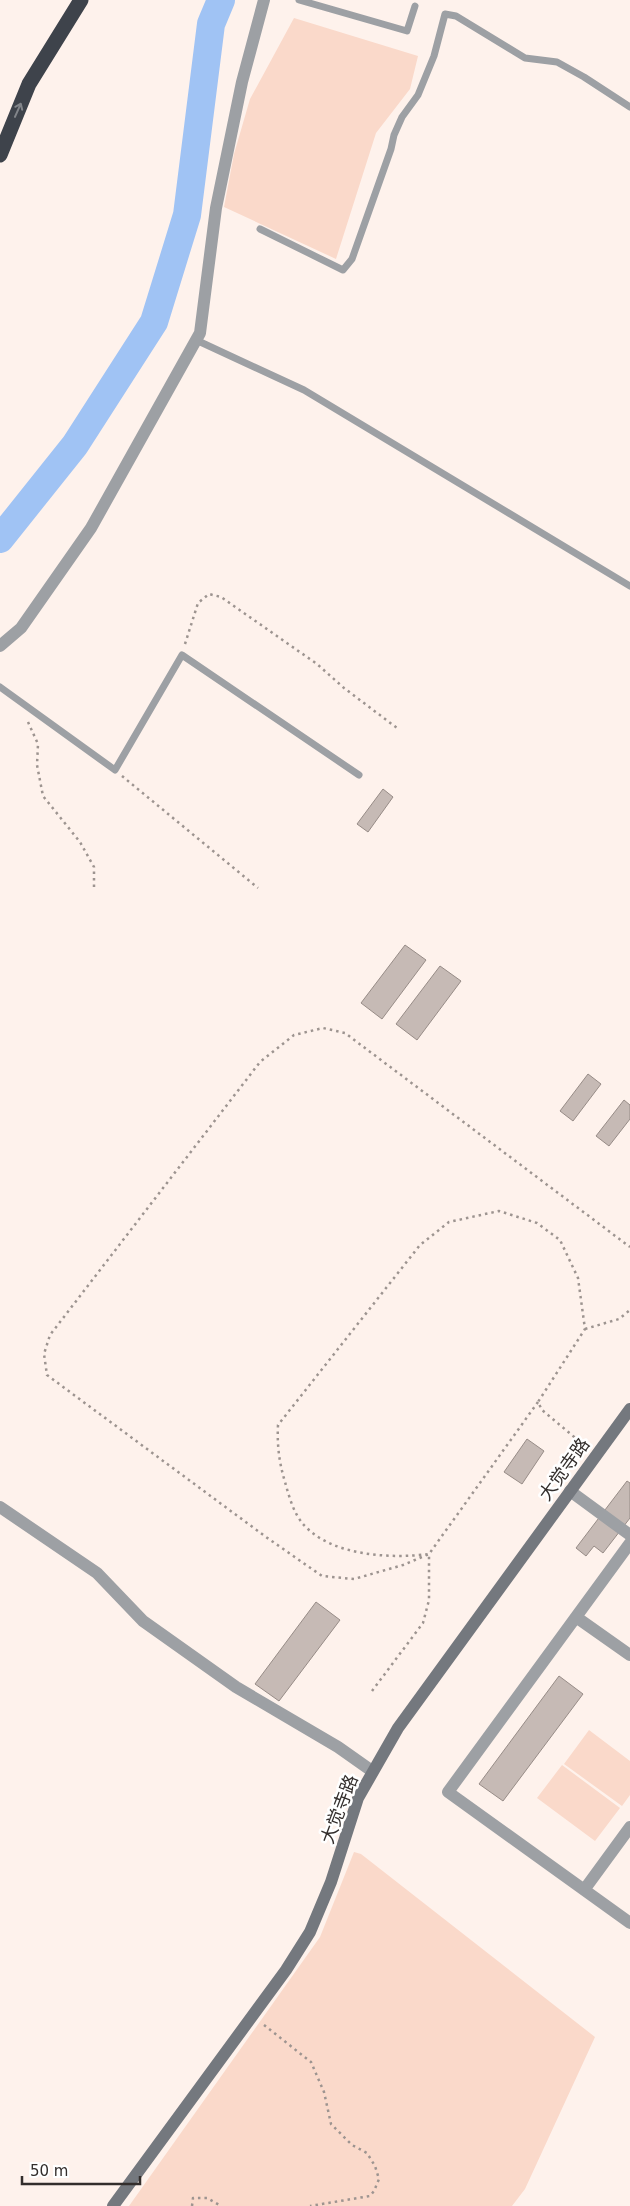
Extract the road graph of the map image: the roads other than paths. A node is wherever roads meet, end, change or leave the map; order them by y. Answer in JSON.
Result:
{"nodes":[{"id":1,"x":81,"y":0,"type":"edge"},
{"id":2,"x":264,"y":0,"type":"edge"},
{"id":3,"x":299,"y":0,"type":"edge"},
{"id":4,"x":415,"y":6,"type":"dead end"},
{"id":5,"x":630,"y":107,"type":"edge"},
{"id":6,"x":0,"y":155,"type":"edge"},
{"id":7,"x":260,"y":229,"type":"dead end"},
{"id":8,"x":196,"y":340,"type":"junction"},
{"id":9,"x":630,"y":586,"type":"edge"},
{"id":10,"x":0,"y":646,"type":"edge"},
{"id":11,"x":0,"y":687,"type":"edge"},
{"id":12,"x":358,"y":775,"type":"dead end"},
{"id":13,"x":630,"y":1409,"type":"edge"},
{"id":14,"x":570,"y":1491,"type":"junction"},
{"id":15,"x":0,"y":1508,"type":"edge"},
{"id":16,"x":630,"y":1535,"type":"edge"},
{"id":17,"x":630,"y":1544,"type":"edge"},
{"id":18,"x":576,"y":1617,"type":"junction"},
{"id":19,"x":630,"y":1656,"type":"edge"},
{"id":20,"x":372,"y":1771,"type":"junction"},
{"id":21,"x":630,"y":1827,"type":"edge"},
{"id":22,"x":584,"y":1890,"type":"junction"},
{"id":23,"x":630,"y":1923,"type":"edge"},
{"id":24,"x":113,"y":2206,"type":"edge"}],
"edges":[{"from":6,"to":1,"type":"highway","one_way":true},
{"from":2,"to":8,"type":"street"},
{"from":3,"to":4,"type":"lane"},
{"from":5,"to":7,"type":"lane"},
{"from":8,"to":9,"type":"lane"},
{"from":8,"to":10,"type":"street"},
{"from":11,"to":12,"type":"lane"},
{"from":13,"to":14,"type":"main road","name":"大觉寺路"},
{"from":14,"to":16,"type":"street"},
{"from":14,"to":20,"type":"main road","name":"大觉寺路"},
{"from":15,"to":20,"type":"street"},
{"from":17,"to":18,"type":"street"},
{"from":18,"to":19,"type":"street"},
{"from":18,"to":22,"type":"street"},
{"from":20,"to":24,"type":"main road","name":"大觉寺路"},
{"from":21,"to":22,"type":"street"},
{"from":22,"to":23,"type":"street"}]}
